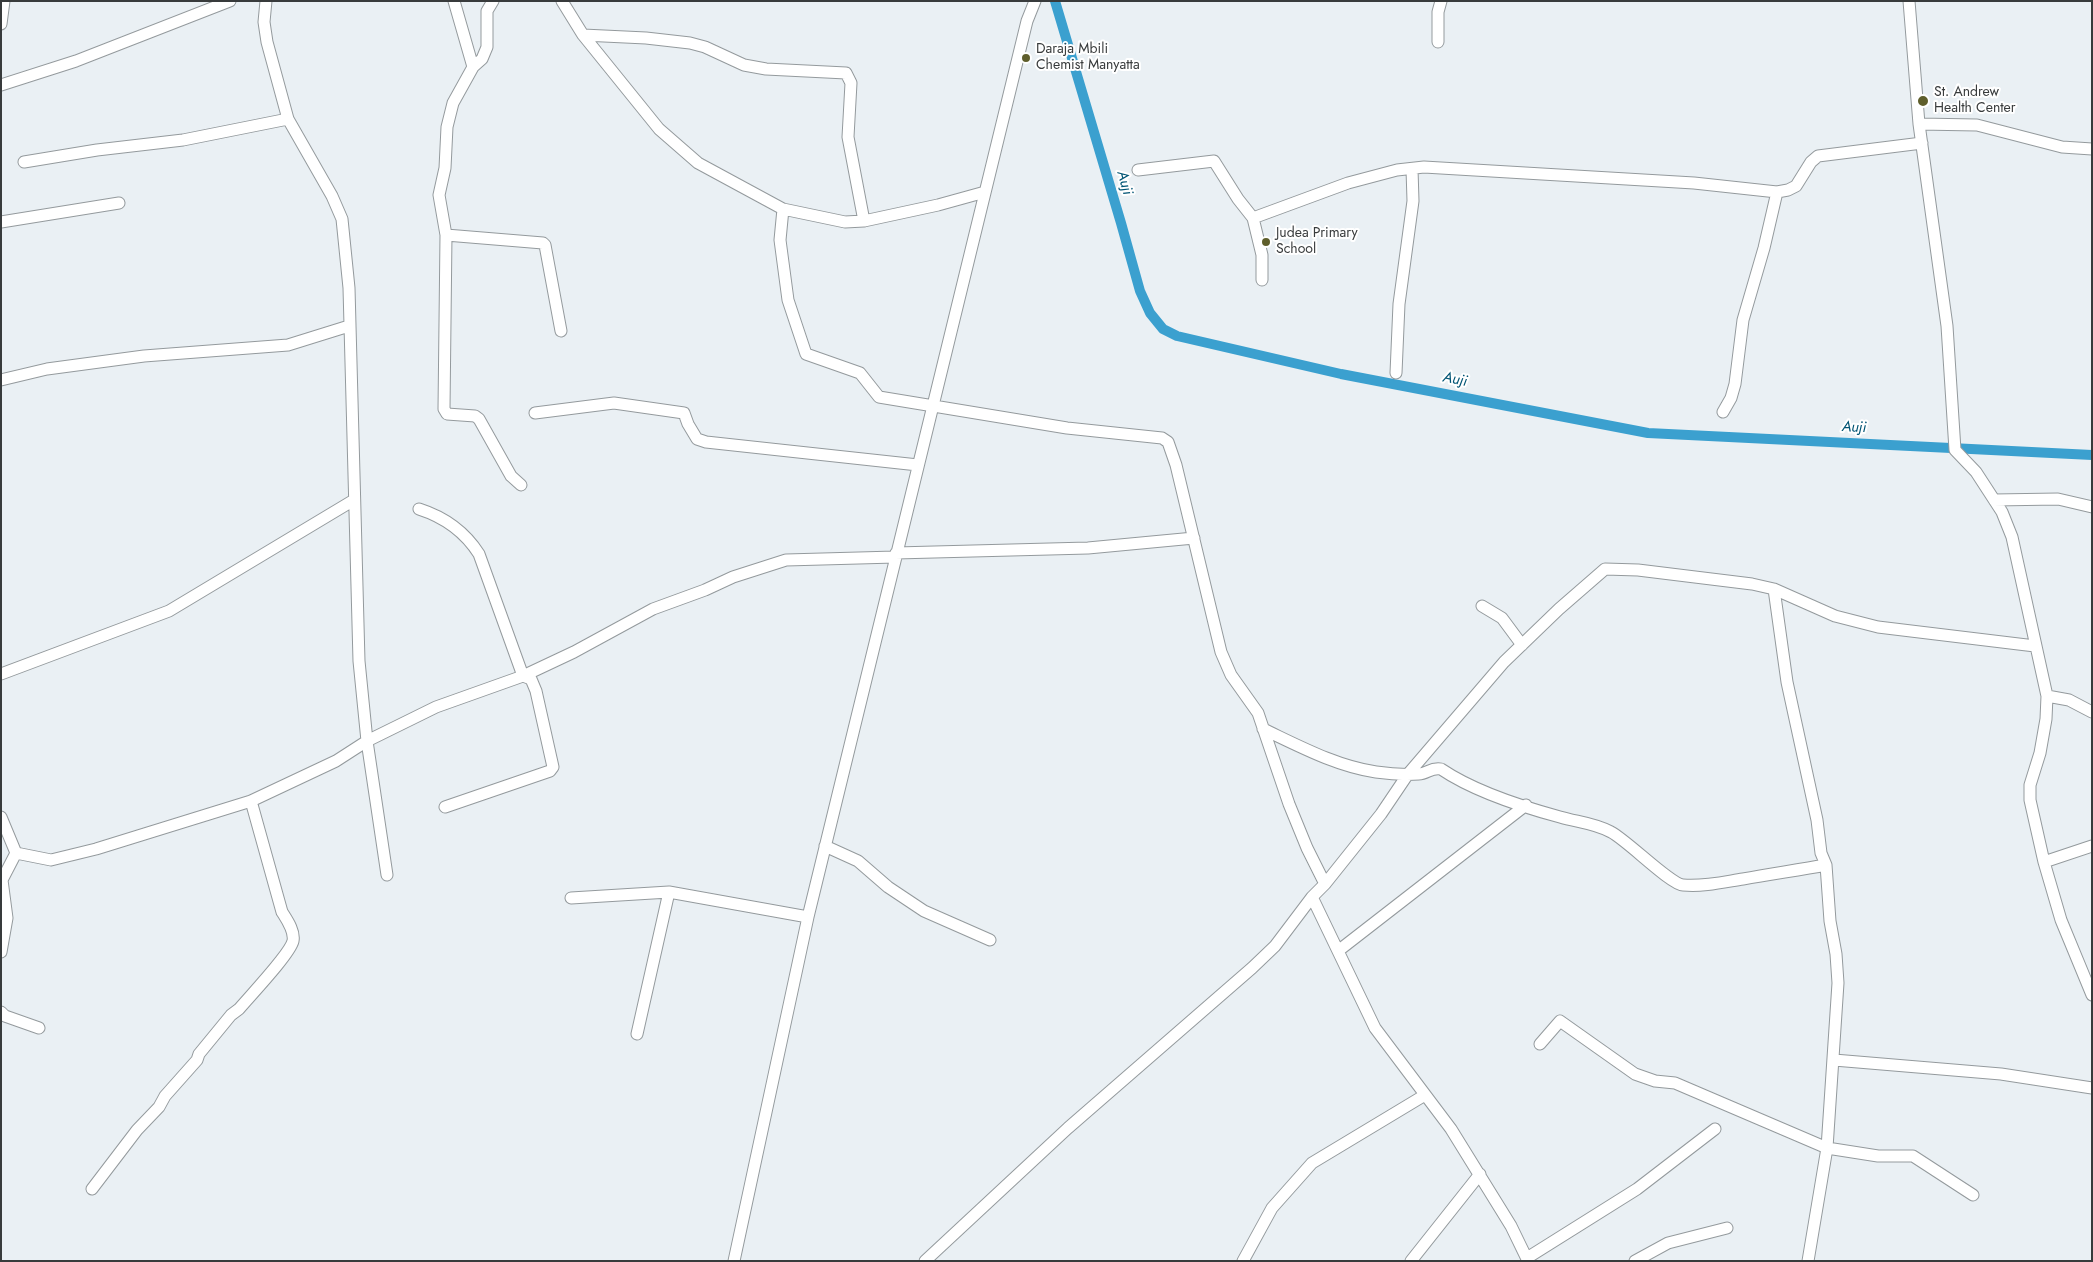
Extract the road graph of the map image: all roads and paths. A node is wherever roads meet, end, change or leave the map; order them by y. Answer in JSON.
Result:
{"nodes":[{"id":1,"x":4,"y":1,"type":"edge"},
{"id":2,"x":230,"y":1,"type":"edge"},
{"id":3,"x":266,"y":1,"type":"edge"},
{"id":4,"x":454,"y":1,"type":"edge"},
{"id":5,"x":493,"y":1,"type":"edge"},
{"id":6,"x":562,"y":1,"type":"edge"},
{"id":7,"x":1441,"y":1,"type":"edge"},
{"id":8,"x":1909,"y":1,"type":"edge"},
{"id":9,"x":1032,"y":4,"type":"edge"},
{"id":10,"x":1,"y":24,"type":"edge"},
{"id":11,"x":583,"y":35,"type":"junction"},
{"id":12,"x":1438,"y":42,"type":"dead end"},
{"id":13,"x":473,"y":67,"type":"junction"},
{"id":14,"x":1,"y":85,"type":"edge"},
{"id":15,"x":288,"y":119,"type":"junction"},
{"id":16,"x":1920,"y":124,"type":"junction"},
{"id":17,"x":1922,"y":143,"type":"junction"},
{"id":18,"x":2092,"y":149,"type":"edge"},
{"id":19,"x":24,"y":162,"type":"dead end"},
{"id":20,"x":1412,"y":169,"type":"junction"},
{"id":21,"x":1138,"y":170,"type":"dead end"},
{"id":22,"x":985,"y":192,"type":"junction"},
{"id":23,"x":1777,"y":192,"type":"junction"},
{"id":24,"x":119,"y":203,"type":"dead end"},
{"id":25,"x":784,"y":209,"type":"junction"},
{"id":26,"x":1254,"y":218,"type":"junction"},
{"id":27,"x":864,"y":221,"type":"junction"},
{"id":28,"x":1,"y":222,"type":"edge"},
{"id":29,"x":446,"y":235,"type":"junction"},
{"id":30,"x":1262,"y":280,"type":"dead end"},
{"id":31,"x":350,"y":326,"type":"junction"},
{"id":32,"x":561,"y":331,"type":"dead end"},
{"id":33,"x":1396,"y":373,"type":"dead end"},
{"id":34,"x":1,"y":380,"type":"edge"},
{"id":35,"x":933,"y":405,"type":"junction"},
{"id":36,"x":1723,"y":412,"type":"dead end"},
{"id":37,"x":535,"y":413,"type":"dead end"},
{"id":38,"x":918,"y":465,"type":"junction"},
{"id":39,"x":521,"y":486,"type":"dead end"},
{"id":40,"x":354,"y":500,"type":"junction"},
{"id":41,"x":1994,"y":500,"type":"junction"},
{"id":42,"x":2092,"y":507,"type":"edge"},
{"id":43,"x":419,"y":509,"type":"dead end"},
{"id":44,"x":1194,"y":538,"type":"junction"},
{"id":45,"x":896,"y":555,"type":"junction"},
{"id":46,"x":1774,"y":590,"type":"junction"},
{"id":47,"x":1482,"y":606,"type":"dead end"},
{"id":48,"x":1522,"y":645,"type":"junction"},
{"id":49,"x":2035,"y":646,"type":"junction"},
{"id":50,"x":1,"y":674,"type":"edge"},
{"id":51,"x":523,"y":676,"type":"junction"},
{"id":52,"x":2046,"y":696,"type":"junction"},
{"id":53,"x":2092,"y":712,"type":"edge"},
{"id":54,"x":1263,"y":730,"type":"junction"},
{"id":55,"x":367,"y":741,"type":"junction"},
{"id":56,"x":1408,"y":774,"type":"junction"},
{"id":57,"x":251,"y":801,"type":"junction"},
{"id":58,"x":1526,"y":805,"type":"junction"},
{"id":59,"x":445,"y":807,"type":"dead end"},
{"id":60,"x":1,"y":817,"type":"edge"},
{"id":61,"x":825,"y":846,"type":"junction"},
{"id":62,"x":2092,"y":846,"type":"edge"},
{"id":63,"x":16,"y":853,"type":"junction"},
{"id":64,"x":2044,"y":862,"type":"junction"},
{"id":65,"x":1826,"y":865,"type":"junction"},
{"id":66,"x":387,"y":876,"type":"dead end"},
{"id":67,"x":1325,"y":884,"type":"junction"},
{"id":68,"x":669,"y":892,"type":"junction"},
{"id":69,"x":1312,"y":897,"type":"junction"},
{"id":70,"x":571,"y":898,"type":"dead end"},
{"id":71,"x":808,"y":916,"type":"junction"},
{"id":72,"x":990,"y":940,"type":"dead end"},
{"id":73,"x":1338,"y":951,"type":"junction"},
{"id":74,"x":1,"y":952,"type":"edge"},
{"id":75,"x":2092,"y":995,"type":"edge"},
{"id":76,"x":1,"y":1012,"type":"edge"},
{"id":77,"x":39,"y":1028,"type":"dead end"},
{"id":78,"x":637,"y":1034,"type":"dead end"},
{"id":79,"x":1540,"y":1044,"type":"dead end"},
{"id":80,"x":1834,"y":1060,"type":"junction"},
{"id":81,"x":2092,"y":1088,"type":"edge"},
{"id":82,"x":1425,"y":1096,"type":"junction"},
{"id":83,"x":1715,"y":1129,"type":"dead end"},
{"id":84,"x":1827,"y":1148,"type":"junction"},
{"id":85,"x":1480,"y":1174,"type":"junction"},
{"id":86,"x":92,"y":1188,"type":"dead end"},
{"id":87,"x":1973,"y":1195,"type":"dead end"},
{"id":88,"x":1727,"y":1228,"type":"dead end"},
{"id":89,"x":1528,"y":1259,"type":"edge"},
{"id":90,"x":734,"y":1261,"type":"edge"},
{"id":91,"x":925,"y":1261,"type":"edge"},
{"id":92,"x":1243,"y":1261,"type":"edge"},
{"id":93,"x":1411,"y":1261,"type":"edge"},
{"id":94,"x":1635,"y":1261,"type":"edge"},
{"id":95,"x":1808,"y":1261,"type":"edge"}],
"edges":[{"from":1,"to":10,"type":"street"},
{"from":2,"to":14,"type":"street"},
{"from":3,"to":15,"type":"street"},
{"from":4,"to":13,"type":"street"},
{"from":5,"to":13,"type":"street"},
{"from":6,"to":11,"type":"street"},
{"from":7,"to":12,"type":"street"},
{"from":8,"to":16,"type":"street"},
{"from":9,"to":22,"type":"street"},
{"from":11,"to":25,"type":"street"},
{"from":11,"to":27,"type":"street"},
{"from":13,"to":29,"type":"street"},
{"from":15,"to":19,"type":"street"},
{"from":15,"to":31,"type":"street"},
{"from":16,"to":17,"type":"street"},
{"from":16,"to":18,"type":"street"},
{"from":17,"to":23,"type":"street"},
{"from":17,"to":41,"type":"street"},
{"from":20,"to":23,"type":"street"},
{"from":20,"to":26,"type":"street"},
{"from":20,"to":33,"type":"street"},
{"from":21,"to":26,"type":"street"},
{"from":22,"to":27,"type":"street"},
{"from":22,"to":35,"type":"street"},
{"from":23,"to":36,"type":"street"},
{"from":24,"to":28,"type":"street"},
{"from":25,"to":27,"type":"street"},
{"from":25,"to":35,"type":"street"},
{"from":26,"to":30,"type":"street"},
{"from":29,"to":32,"type":"street"},
{"from":29,"to":39,"type":"street"},
{"from":31,"to":34,"type":"street"},
{"from":31,"to":40,"type":"street"},
{"from":35,"to":38,"type":"street"},
{"from":35,"to":44,"type":"street"},
{"from":37,"to":38,"type":"street"},
{"from":38,"to":45,"type":"street"},
{"from":40,"to":50,"type":"street"},
{"from":40,"to":55,"type":"street"},
{"from":41,"to":42,"type":"street"},
{"from":41,"to":49,"type":"street"},
{"from":43,"to":51,"type":"street"},
{"from":44,"to":45,"type":"street"},
{"from":44,"to":54,"type":"street"},
{"from":45,"to":51,"type":"street"},
{"from":45,"to":61,"type":"street"},
{"from":46,"to":48,"type":"street"},
{"from":46,"to":49,"type":"street"},
{"from":46,"to":65,"type":"street"},
{"from":47,"to":48,"type":"street"},
{"from":48,"to":56,"type":"street"},
{"from":49,"to":52,"type":"street"},
{"from":51,"to":55,"type":"street"},
{"from":51,"to":59,"type":"street"},
{"from":52,"to":53,"type":"street"},
{"from":52,"to":64,"type":"street"},
{"from":54,"to":56,"type":"street"},
{"from":54,"to":67,"type":"street"},
{"from":55,"to":57,"type":"street"},
{"from":55,"to":66,"type":"street"},
{"from":56,"to":58,"type":"street"},
{"from":56,"to":67,"type":"street"},
{"from":57,"to":63,"type":"street"},
{"from":57,"to":86,"type":"street"},
{"from":58,"to":65,"type":"street"},
{"from":58,"to":73,"type":"street"},
{"from":60,"to":63,"type":"street"},
{"from":61,"to":71,"type":"street"},
{"from":61,"to":72,"type":"street"},
{"from":62,"to":64,"type":"street"},
{"from":63,"to":74,"type":"street"},
{"from":64,"to":75,"type":"street"},
{"from":65,"to":80,"type":"street"},
{"from":67,"to":69,"type":"street"},
{"from":68,"to":70,"type":"street"},
{"from":68,"to":71,"type":"street"},
{"from":68,"to":78,"type":"street"},
{"from":69,"to":73,"type":"street"},
{"from":69,"to":91,"type":"street"},
{"from":71,"to":90,"type":"street"},
{"from":73,"to":82,"type":"street"},
{"from":76,"to":77,"type":"street"},
{"from":79,"to":84,"type":"street"},
{"from":80,"to":81,"type":"street"},
{"from":80,"to":84,"type":"street"},
{"from":82,"to":85,"type":"street"},
{"from":82,"to":92,"type":"street"},
{"from":83,"to":89,"type":"street"},
{"from":84,"to":87,"type":"street"},
{"from":84,"to":95,"type":"street"},
{"from":85,"to":89,"type":"street"},
{"from":85,"to":93,"type":"street"},
{"from":88,"to":94,"type":"street"}]}
